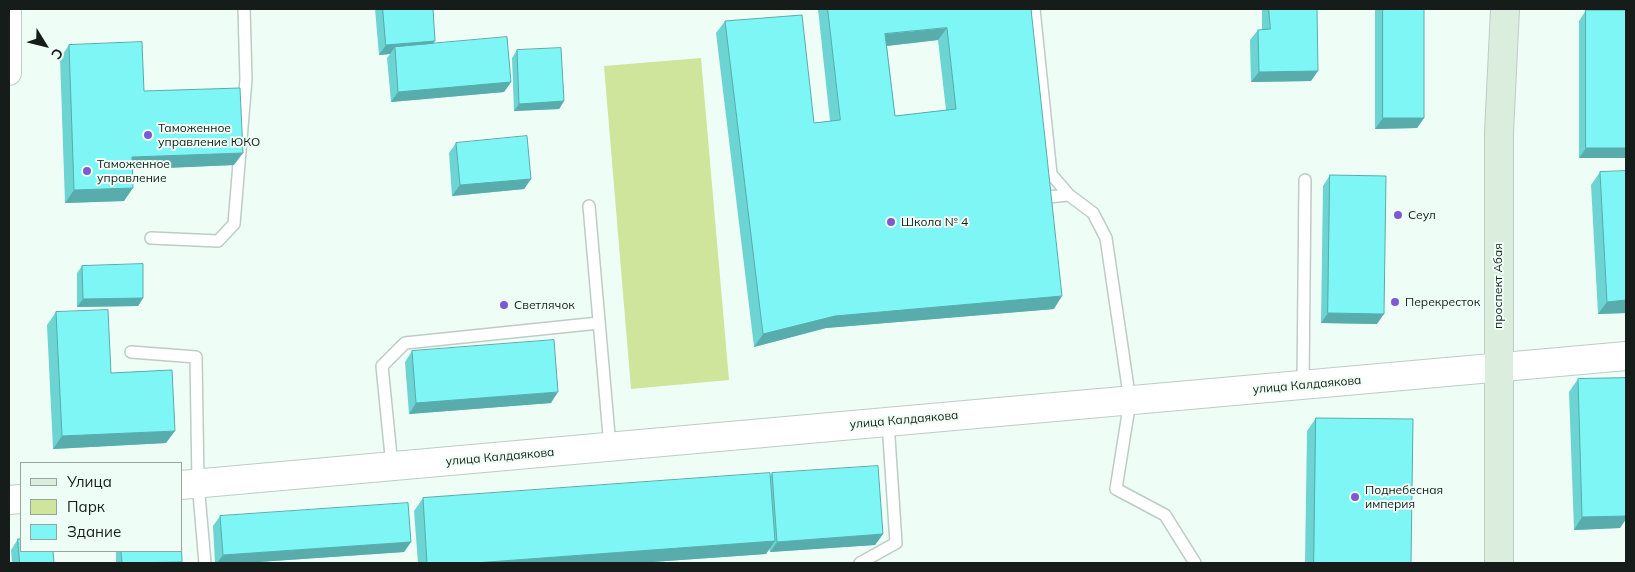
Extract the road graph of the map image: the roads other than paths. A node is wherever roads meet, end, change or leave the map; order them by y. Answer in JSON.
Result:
{"nodes":[{"id":1,"x":10,"y":9,"type":"edge"},
{"id":2,"x":244,"y":9,"type":"edge"},
{"id":3,"x":1034,"y":9,"type":"edge"},
{"id":4,"x":1505,"y":9,"type":"edge"},
{"id":5,"x":9,"y":73,"type":"edge"},
{"id":6,"x":1305,"y":180,"type":"dead end"},
{"id":7,"x":1069,"y":195,"type":"junction"},
{"id":8,"x":1029,"y":198,"type":"edge"},
{"id":9,"x":589,"y":206,"type":"dead end"},
{"id":10,"x":151,"y":238,"type":"dead end"},
{"id":11,"x":599,"y":324,"type":"junction"},
{"id":12,"x":131,"y":352,"type":"dead end"},
{"id":13,"x":1626,"y":356,"type":"edge"},
{"id":14,"x":1498,"y":368,"type":"junction"},
{"id":15,"x":1303,"y":385,"type":"junction"},
{"id":16,"x":1130,"y":401,"type":"junction"},
{"id":17,"x":888,"y":422,"type":"junction"},
{"id":18,"x":610,"y":447,"type":"junction"},
{"id":19,"x":392,"y":466,"type":"junction"},
{"id":20,"x":190,"y":484,"type":"edge"},
{"id":21,"x":205,"y":563,"type":"edge"},
{"id":22,"x":860,"y":563,"type":"edge"},
{"id":23,"x":1196,"y":563,"type":"edge"},
{"id":24,"x":1499,"y":563,"type":"edge"}],
"edges":[{"from":1,"to":5,"type":"street"},
{"from":2,"to":10,"type":"lane"},
{"from":3,"to":7,"type":"lane"},
{"from":4,"to":14,"type":"main road","name":"проспект Абая"},
{"from":6,"to":15,"type":"lane"},
{"from":7,"to":8,"type":"lane"},
{"from":7,"to":16,"type":"lane"},
{"from":9,"to":11,"type":"lane"},
{"from":11,"to":18,"type":"lane"},
{"from":11,"to":19,"type":"lane"},
{"from":12,"to":20,"type":"lane"},
{"from":13,"to":14,"type":"street","name":"улица Калдаякова"},
{"from":14,"to":15,"type":"street","name":"улица Калдаякова"},
{"from":14,"to":24,"type":"main road","name":"проспект Абая"},
{"from":15,"to":16,"type":"street","name":"улица Калдаякова"},
{"from":16,"to":17,"type":"street","name":"улица Калдаякова"},
{"from":16,"to":23,"type":"lane"},
{"from":17,"to":18,"type":"street","name":"улица Калдаякова"},
{"from":17,"to":22,"type":"lane"},
{"from":18,"to":19,"type":"street","name":"улица Калдаякова"},
{"from":19,"to":20,"type":"street","name":"улица Калдаякова"},
{"from":20,"to":21,"type":"lane"}]}
